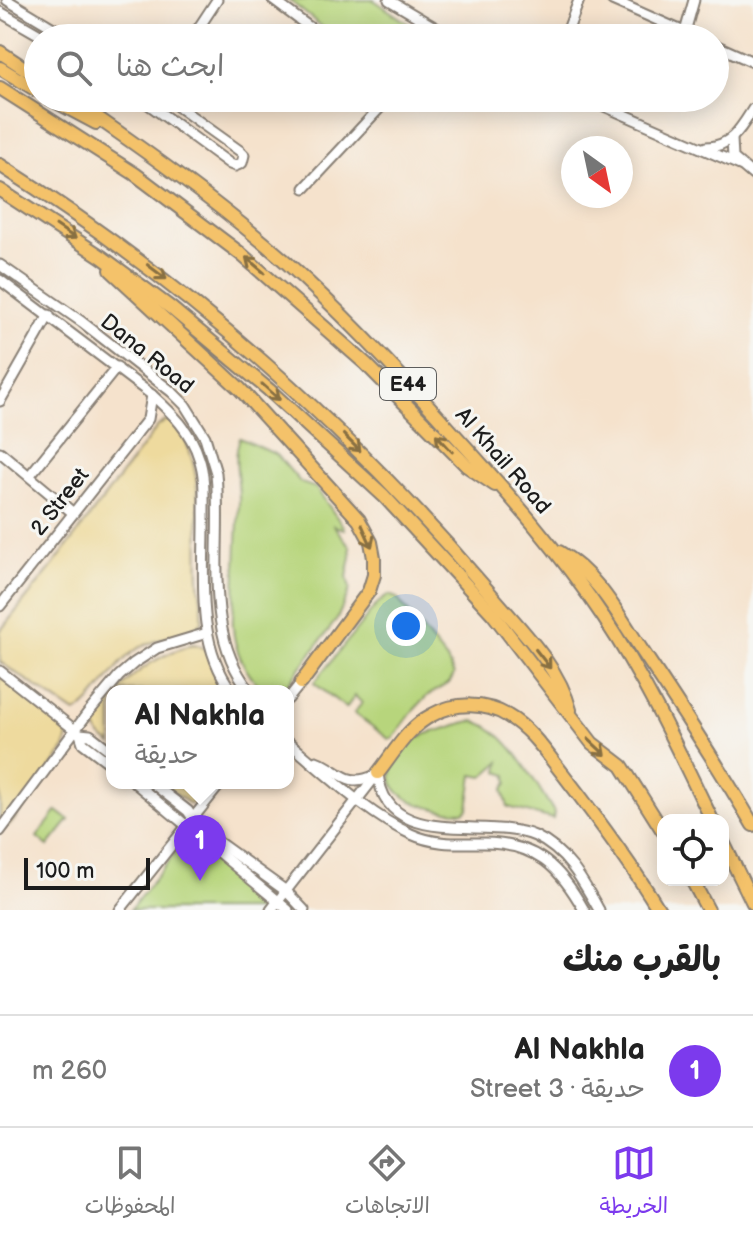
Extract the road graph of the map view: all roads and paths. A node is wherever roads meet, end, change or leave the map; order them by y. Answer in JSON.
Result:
{"nodes":[{"id":1,"x":7,"y":0,"type":"edge"},
{"id":2,"x":22,"y":0,"type":"edge"},
{"id":3,"x":217,"y":0,"type":"edge"},
{"id":4,"x":273,"y":0,"type":"edge"},
{"id":5,"x":389,"y":0,"type":"edge"},
{"id":6,"x":612,"y":0,"type":"edge"},
{"id":7,"x":581,"y":2,"type":"edge"},
{"id":8,"x":693,"y":3,"type":"edge"},
{"id":9,"x":26,"y":11,"type":"junction"},
{"id":10,"x":0,"y":12,"type":"edge"},
{"id":11,"x":47,"y":24,"type":"edge"},
{"id":12,"x":201,"y":24,"type":"edge"},
{"id":13,"x":305,"y":24,"type":"edge"},
{"id":14,"x":425,"y":24,"type":"edge"},
{"id":15,"x":571,"y":24,"type":"edge"},
{"id":16,"x":666,"y":24,"type":"edge"},
{"id":17,"x":685,"y":24,"type":"edge"},
{"id":18,"x":24,"y":26,"type":"edge"},
{"id":19,"x":729,"y":51,"type":"edge"},
{"id":20,"x":0,"y":52,"type":"edge"},
{"id":21,"x":753,"y":62,"type":"edge"},
{"id":22,"x":0,"y":68,"type":"edge"},
{"id":23,"x":24,"y":68,"type":"edge"},
{"id":24,"x":24,"y":83,"type":"edge"},
{"id":25,"x":0,"y":88,"type":"edge"},
{"id":26,"x":24,"y":103,"type":"edge"},
{"id":27,"x":753,"y":109,"type":"edge"},
{"id":28,"x":38,"y":112,"type":"edge"},
{"id":29,"x":72,"y":112,"type":"edge"},
{"id":30,"x":89,"y":112,"type":"edge"},
{"id":31,"x":159,"y":112,"type":"edge"},
{"id":32,"x":186,"y":112,"type":"edge"},
{"id":33,"x":376,"y":112,"type":"edge"},
{"id":34,"x":620,"y":112,"type":"edge"},
{"id":35,"x":114,"y":130,"type":"junction"},
{"id":36,"x":732,"y":139,"type":"junction"},
{"id":37,"x":704,"y":147,"type":"junction"},
{"id":38,"x":0,"y":165,"type":"edge"},
{"id":39,"x":740,"y":165,"type":"junction"},
{"id":40,"x":753,"y":175,"type":"edge"},
{"id":41,"x":305,"y":188,"type":"dead end"},
{"id":42,"x":0,"y":190,"type":"edge"},
{"id":43,"x":102,"y":257,"type":"junction"},
{"id":44,"x":0,"y":265,"type":"edge"},
{"id":45,"x":0,"y":280,"type":"edge"},
{"id":46,"x":49,"y":315,"type":"junction"},
{"id":47,"x":117,"y":367,"type":"junction"},
{"id":48,"x":152,"y":395,"type":"junction"},
{"id":49,"x":0,"y":401,"type":"edge"},
{"id":50,"x":172,"y":413,"type":"junction"},
{"id":51,"x":148,"y":419,"type":"junction"},
{"id":52,"x":0,"y":452,"type":"edge"},
{"id":53,"x":30,"y":475,"type":"junction"},
{"id":54,"x":505,"y":490,"type":"junction"},
{"id":55,"x":72,"y":512,"type":"junction"},
{"id":56,"x":553,"y":548,"type":"junction"},
{"id":57,"x":0,"y":606,"type":"edge"},
{"id":58,"x":207,"y":633,"type":"junction"},
{"id":59,"x":0,"y":671,"type":"edge"},
{"id":60,"x":301,"y":683,"type":"joint"},
{"id":61,"x":112,"y":685,"type":"edge"},
{"id":62,"x":228,"y":685,"type":"edge"},
{"id":63,"x":246,"y":685,"type":"edge"},
{"id":64,"x":294,"y":690,"type":"edge"},
{"id":65,"x":106,"y":693,"type":"edge"},
{"id":66,"x":571,"y":718,"type":"junction"},
{"id":67,"x":77,"y":732,"type":"junction"},
{"id":68,"x":106,"y":747,"type":"edge"},
{"id":69,"x":294,"y":747,"type":"edge"},
{"id":70,"x":106,"y":760,"type":"edge"},
{"id":71,"x":309,"y":760,"type":"junction"},
{"id":72,"x":378,"y":773,"type":"junction"},
{"id":73,"x":143,"y":789,"type":"edge"},
{"id":74,"x":159,"y":789,"type":"edge"},
{"id":75,"x":216,"y":789,"type":"edge"},
{"id":76,"x":358,"y":799,"type":"junction"},
{"id":77,"x":709,"y":814,"type":"edge"},
{"id":78,"x":193,"y":818,"type":"junction"},
{"id":79,"x":657,"y":821,"type":"edge"},
{"id":80,"x":753,"y":825,"type":"edge"},
{"id":81,"x":186,"y":827,"type":"junction"},
{"id":82,"x":0,"y":831,"type":"edge"},
{"id":83,"x":729,"y":854,"type":"edge"},
{"id":84,"x":695,"y":886,"type":"edge"},
{"id":85,"x":286,"y":891,"type":"junction"},
{"id":86,"x":753,"y":903,"type":"edge"},
{"id":87,"x":597,"y":905,"type":"edge"},
{"id":88,"x":274,"y":906,"type":"edge"},
{"id":89,"x":582,"y":909,"type":"edge"},
{"id":90,"x":120,"y":910,"type":"edge"},
{"id":91,"x":288,"y":910,"type":"edge"},
{"id":92,"x":304,"y":910,"type":"edge"},
{"id":93,"x":659,"y":910,"type":"edge"},
{"id":94,"x":708,"y":910,"type":"edge"}],
"edges":[{"from":1,"to":9,"type":"street"},
{"from":2,"to":9,"type":"street"},
{"from":3,"to":12,"type":"street"},
{"from":4,"to":13,"type":"street"},
{"from":5,"to":14,"type":"street"},
{"from":6,"to":16,"type":"street"},
{"from":7,"to":15,"type":"street"},
{"from":8,"to":17,"type":"street"},
{"from":9,"to":11,"type":"street"},
{"from":10,"to":18,"type":"street"},
{"from":19,"to":21,"type":"street"},
{"from":20,"to":23,"type":"highway"},
{"from":22,"to":24,"type":"highway"},
{"from":26,"to":25,"type":"highway","one_way":true},
{"from":27,"to":36,"type":"street"},
{"from":54,"to":28,"type":"highway","one_way":true},
{"from":29,"to":35,"type":"highway"},
{"from":30,"to":35,"type":"highway"},
{"from":31,"to":32,"type":"street"},
{"from":33,"to":41,"type":"street"},
{"from":34,"to":37,"type":"street"},
{"from":35,"to":54,"type":"highway","name":"Al Khail Road","number":"E44"},
{"from":36,"to":37,"type":"street"},
{"from":36,"to":39,"type":"street"},
{"from":37,"to":39,"type":"street"},
{"from":38,"to":66,"type":"highway","one_way":true},
{"from":39,"to":40,"type":"street"},
{"from":42,"to":43,"type":"highway","one_way":true},
{"from":43,"to":60,"type":"highway","one_way":true},
{"from":43,"to":66,"type":"highway","one_way":true},
{"from":44,"to":63,"type":"street","name":"Dana Road"},
{"from":45,"to":46,"type":"street","name":"Dana Road"},
{"from":46,"to":47,"type":"street","name":"Dana Road"},
{"from":46,"to":49,"type":"street"},
{"from":47,"to":48,"type":"street","name":"Dana Road"},
{"from":47,"to":53,"type":"street"},
{"from":48,"to":50,"type":"street","name":"Dana Road"},
{"from":48,"to":51,"type":"street","name":"2 Street"},
{"from":50,"to":51,"type":"street"},
{"from":50,"to":58,"type":"street","name":"Dana Road"},
{"from":51,"to":55,"type":"street","name":"2 Street"},
{"from":52,"to":53,"type":"street"},
{"from":53,"to":55,"type":"street"},
{"from":54,"to":56,"type":"highway","name":"Al Khail Road","number":"E44"},
{"from":55,"to":57,"type":"street","name":"2 Street"},
{"from":56,"to":77,"type":"highway","name":"Al Khail Road","number":"E44"},
{"from":56,"to":80,"type":"highway"},
{"from":58,"to":61,"type":"street"},
{"from":58,"to":62,"type":"street","name":"Dana Road"},
{"from":59,"to":67,"type":"street"},
{"from":60,"to":64,"type":"street"},
{"from":65,"to":67,"type":"street"},
{"from":66,"to":79,"type":"highway","one_way":true},
{"from":67,"to":68,"type":"street"},
{"from":67,"to":70,"type":"street"},
{"from":67,"to":82,"type":"street"},
{"from":69,"to":71,"type":"street"},
{"from":71,"to":72,"type":"street"},
{"from":71,"to":76,"type":"street"},
{"from":72,"to":76,"type":"street"},
{"from":72,"to":87,"type":"street"},
{"from":72,"to":93,"type":"highway"},
{"from":73,"to":81,"type":"street"},
{"from":74,"to":78,"type":"street"},
{"from":75,"to":78,"type":"street"},
{"from":76,"to":85,"type":"street"},
{"from":76,"to":89,"type":"street"},
{"from":78,"to":81,"type":"street"},
{"from":78,"to":85,"type":"street"},
{"from":81,"to":88,"type":"street"},
{"from":81,"to":90,"type":"street"},
{"from":83,"to":86,"type":"highway"},
{"from":84,"to":94,"type":"highway"},
{"from":85,"to":88,"type":"street"},
{"from":85,"to":92,"type":"street"},
{"from":87,"to":89,"type":"street"},
{"from":88,"to":91,"type":"street"}]}
